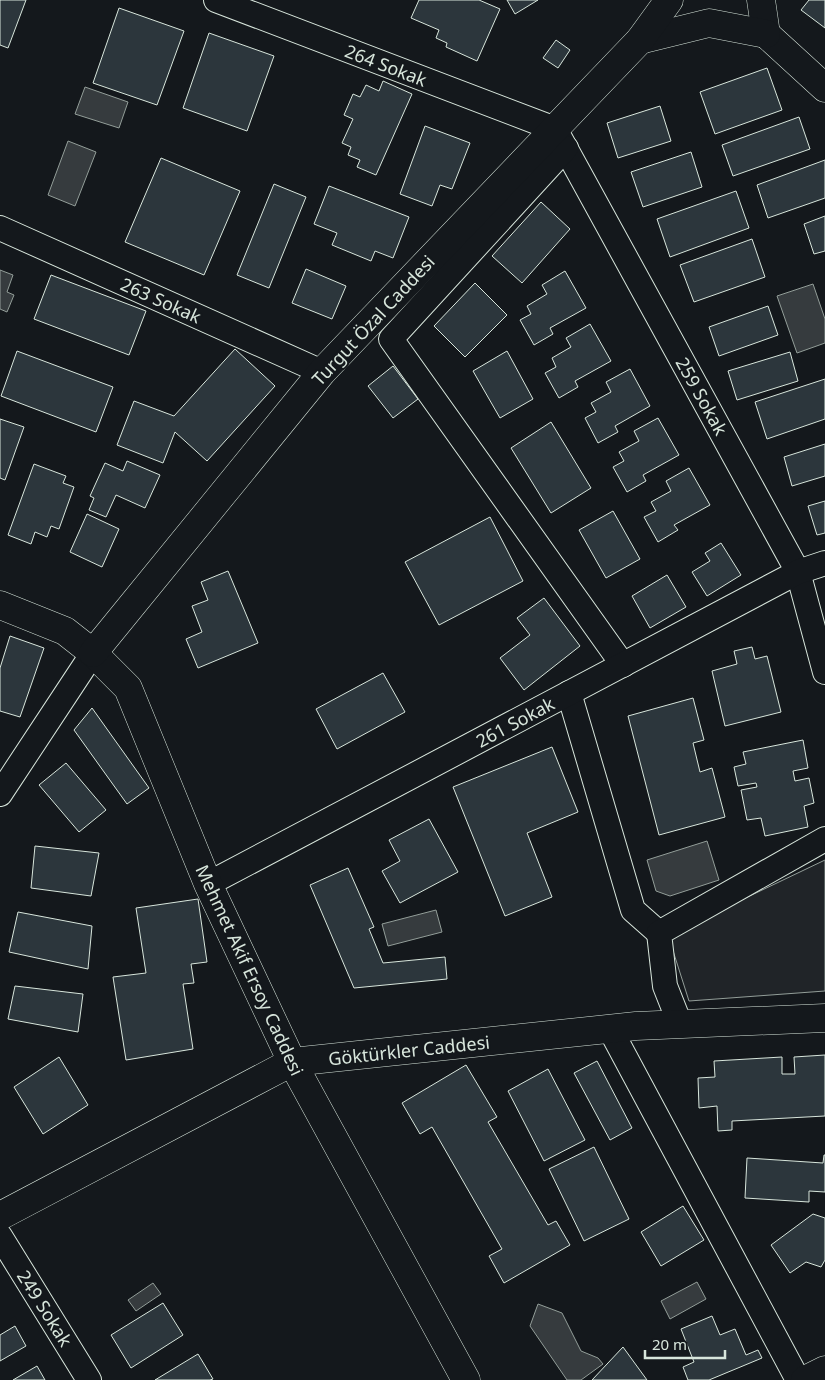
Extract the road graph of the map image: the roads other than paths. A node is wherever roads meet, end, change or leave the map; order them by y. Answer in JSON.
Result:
{"nodes":[{"id":1,"x":216,"y":0,"type":"edge"},
{"id":2,"x":669,"y":0,"type":"edge"},
{"id":3,"x":761,"y":0,"type":"edge"},
{"id":4,"x":766,"y":34,"type":"junction"},
{"id":5,"x":640,"y":40,"type":"junction"},
{"id":6,"x":825,"y":88,"type":"edge"},
{"id":7,"x":560,"y":139,"type":"junction"},
{"id":8,"x":0,"y":228,"type":"edge"},
{"id":9,"x":322,"y":372,"type":"junction"},
{"id":10,"x":825,"y":563,"type":"edge"},
{"id":11,"x":798,"y":572,"type":"junction"},
{"id":12,"x":0,"y":605,"type":"edge"},
{"id":13,"x":93,"y":653,"type":"junction"},
{"id":14,"x":623,"y":665,"type":"junction"},
{"id":15,"x":825,"y":672,"type":"edge"},
{"id":16,"x":569,"y":694,"type":"junction"},
{"id":17,"x":1,"y":798,"type":"edge"},
{"id":18,"x":825,"y":839,"type":"edge"},
{"id":19,"x":208,"y":884,"type":"junction"},
{"id":20,"x":659,"y":933,"type":"junction"},
{"id":21,"x":825,"y":1018,"type":"edge"},
{"id":22,"x":680,"y":1024,"type":"junction"},
{"id":23,"x":610,"y":1029,"type":"junction"},
{"id":24,"x":292,"y":1062,"type":"junction"},
{"id":25,"x":0,"y":1216,"type":"edge"},
{"id":26,"x":0,"y":1236,"type":"edge"},
{"id":27,"x":825,"y":1370,"type":"edge"},
{"id":28,"x":89,"y":1380,"type":"edge"},
{"id":29,"x":466,"y":1380,"type":"edge"},
{"id":30,"x":798,"y":1380,"type":"edge"},
{"id":31,"x":805,"y":1380,"type":"edge"}],
"edges":[{"from":1,"to":7,"type":"street","name":"264 Sokak"},
{"from":2,"to":5,"type":"street","name":"Turgut Özal Caddesi"},
{"from":3,"to":4,"type":"street"},
{"from":4,"to":5,"type":"street"},
{"from":4,"to":6,"type":"street"},
{"from":5,"to":7,"type":"street","name":"Turgut Özal Caddesi"},
{"from":7,"to":9,"type":"street","name":"Turgut Özal Caddesi"},
{"from":7,"to":11,"type":"street","name":"259 Sokak"},
{"from":7,"to":14,"type":"street"},
{"from":8,"to":9,"type":"street","name":"263 Sokak"},
{"from":9,"to":13,"type":"street","name":"Turgut Özal Caddesi"},
{"from":10,"to":11,"type":"street","name":"261 Sokak"},
{"from":11,"to":14,"type":"street","name":"261 Sokak"},
{"from":11,"to":15,"type":"street","name":"259 Sokak"},
{"from":12,"to":13,"type":"street","name":"Mehmet Akif Ersoy Caddesi"},
{"from":13,"to":17,"type":"street"},
{"from":13,"to":19,"type":"street","name":"Mehmet Akif Ersoy Caddesi"},
{"from":14,"to":16,"type":"street","name":"261 Sokak"},
{"from":16,"to":19,"type":"street","name":"261 Sokak"},
{"from":16,"to":20,"type":"street"},
{"from":18,"to":20,"type":"street"},
{"from":19,"to":24,"type":"street","name":"Mehmet Akif Ersoy Caddesi"},
{"from":20,"to":22,"type":"street"},
{"from":21,"to":22,"type":"street","name":"Göktürkler Caddesi"},
{"from":22,"to":23,"type":"street","name":"Göktürkler Caddesi"},
{"from":23,"to":24,"type":"street","name":"Göktürkler Caddesi"},
{"from":23,"to":30,"type":"street"},
{"from":24,"to":25,"type":"street","name":"Göktürkler Caddesi"},
{"from":24,"to":29,"type":"street","name":"Mehmet Akif Ersoy Caddesi"},
{"from":26,"to":28,"type":"street","name":"249 Sokak"},
{"from":27,"to":31,"type":"street"}]}
